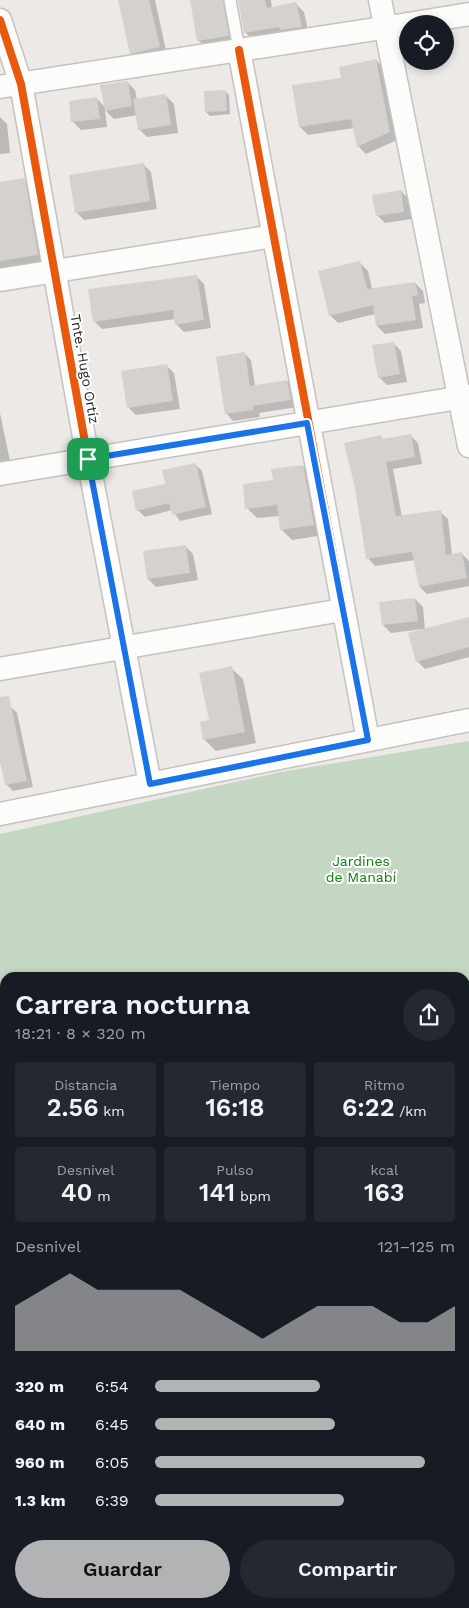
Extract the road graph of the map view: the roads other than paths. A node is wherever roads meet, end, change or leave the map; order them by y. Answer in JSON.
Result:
{"nodes":[{"id":1,"x":230,"y":0,"type":"edge"},
{"id":2,"x":380,"y":0,"type":"edge"},
{"id":3,"x":469,"y":14,"type":"edge"},
{"id":4,"x":454,"y":16,"type":"edge"},
{"id":5,"x":0,"y":20,"type":"edge"},
{"id":6,"x":399,"y":25,"type":"edge"},
{"id":7,"x":386,"y":27,"type":"junction"},
{"id":8,"x":240,"y":50,"type":"junction"},
{"id":9,"x":12,"y":79,"type":"edge"},
{"id":10,"x":274,"y":236,"type":"junction"},
{"id":11,"x":55,"y":271,"type":"junction"},
{"id":12,"x":0,"y":280,"type":"edge"},
{"id":13,"x":464,"y":397,"type":"edge"},
{"id":14,"x":307,"y":423,"type":"junction"},
{"id":15,"x":469,"y":446,"type":"edge"},
{"id":16,"x":88,"y":459,"type":"junction"},
{"id":17,"x":0,"y":474,"type":"edge"},
{"id":18,"x":342,"y":610,"type":"junction"},
{"id":19,"x":124,"y":648,"type":"junction"},
{"id":20,"x":0,"y":669,"type":"edge"},
{"id":21,"x":469,"y":720,"type":"edge"},
{"id":22,"x":368,"y":740,"type":"junction"},
{"id":23,"x":150,"y":784,"type":"junction"},
{"id":24,"x":0,"y":814,"type":"edge"}],
"edges":[{"from":1,"to":8,"type":"lane"},
{"from":2,"to":7,"type":"street"},
{"from":3,"to":4,"type":"street"},
{"from":5,"to":9,"type":"street","name":"Tnte. Hugo Ortíz"},
{"from":6,"to":7,"type":"street"},
{"from":7,"to":8,"type":"street"},
{"from":7,"to":13,"type":"street"},
{"from":8,"to":9,"type":"street"},
{"from":8,"to":10,"type":"street"},
{"from":9,"to":11,"type":"street","name":"Tnte. Hugo Ortíz"},
{"from":10,"to":11,"type":"street"},
{"from":10,"to":14,"type":"street"},
{"from":11,"to":12,"type":"street"},
{"from":11,"to":16,"type":"street","name":"Tnte. Hugo Ortíz"},
{"from":13,"to":14,"type":"street"},
{"from":13,"to":15,"type":"street"},
{"from":14,"to":16,"type":"street"},
{"from":14,"to":18,"type":"street"},
{"from":16,"to":17,"type":"street"},
{"from":16,"to":19,"type":"street","name":"Tnte. Hugo Ortíz"},
{"from":18,"to":19,"type":"street"},
{"from":18,"to":22,"type":"street"},
{"from":19,"to":20,"type":"street"},
{"from":19,"to":23,"type":"street","name":"Tnte. Hugo Ortíz"},
{"from":21,"to":22,"type":"street"},
{"from":22,"to":23,"type":"street"},
{"from":23,"to":24,"type":"street"}]}
